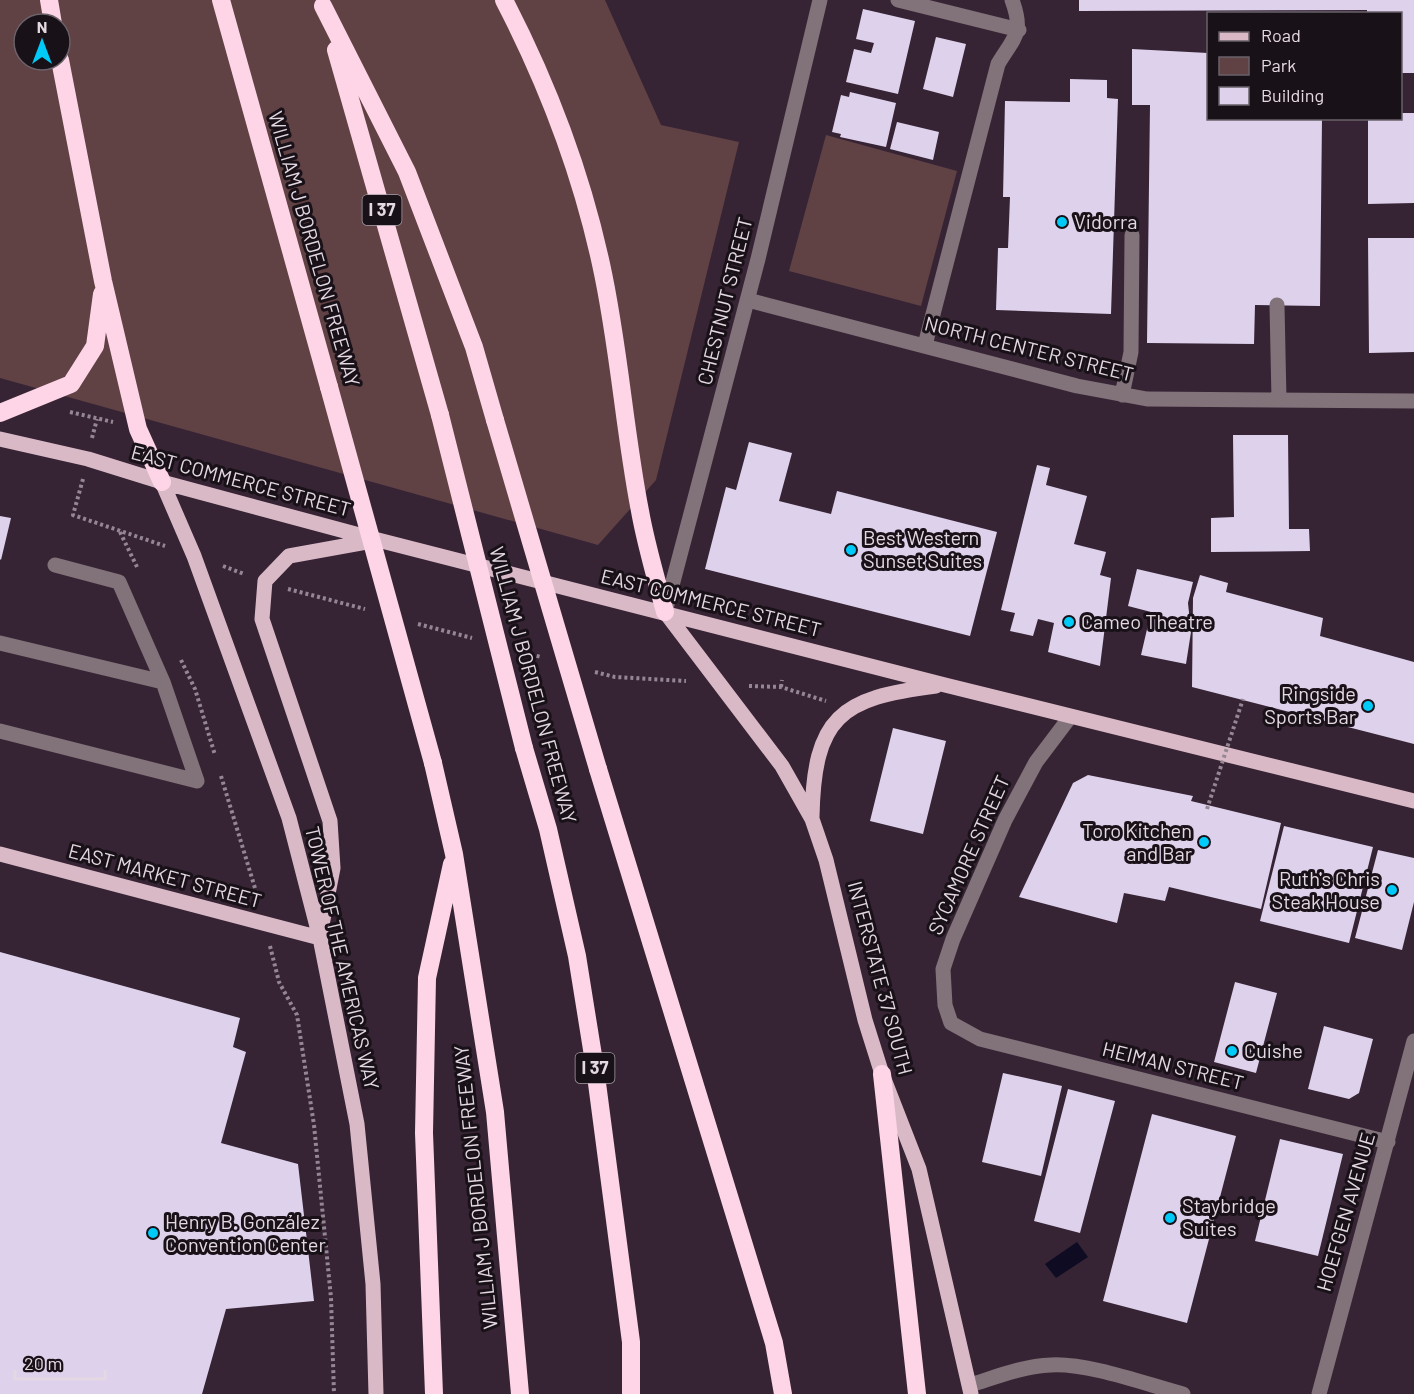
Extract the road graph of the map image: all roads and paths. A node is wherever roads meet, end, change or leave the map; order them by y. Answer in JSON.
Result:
{"nodes":[{"id":1,"x":221,"y":0,"type":"edge"},
{"id":2,"x":504,"y":0,"type":"edge"},
{"id":3,"x":820,"y":0,"type":"edge"},
{"id":4,"x":898,"y":0,"type":"edge"},
{"id":5,"x":1012,"y":0,"type":"edge"},
{"id":6,"x":323,"y":3,"type":"edge"},
{"id":7,"x":1019,"y":30,"type":"junction"},
{"id":8,"x":62,"y":72,"type":"edge"},
{"id":9,"x":1132,"y":235,"type":"dead end"},
{"id":10,"x":103,"y":281,"type":"junction"},
{"id":11,"x":748,"y":300,"type":"junction"},
{"id":12,"x":1277,"y":305,"type":"dead end"},
{"id":13,"x":925,"y":345,"type":"junction"},
{"id":14,"x":1122,"y":395,"type":"junction"},
{"id":15,"x":1279,"y":400,"type":"junction"},
{"id":16,"x":1414,"y":401,"type":"edge"},
{"id":17,"x":70,"y":412,"type":"dead end"},
{"id":18,"x":0,"y":413,"type":"edge"},
{"id":19,"x":97,"y":419,"type":"junction"},
{"id":20,"x":116,"y":423,"type":"dead end"},
{"id":21,"x":0,"y":439,"type":"edge"},
{"id":22,"x":91,"y":443,"type":"dead end"},
{"id":23,"x":84,"y":474,"type":"dead end"},
{"id":24,"x":162,"y":482,"type":"junction"},
{"id":25,"x":378,"y":540,"type":"junction"},
{"id":26,"x":162,"y":545,"type":"dead end"},
{"id":27,"x":55,"y":565,"type":"dead end"},
{"id":28,"x":229,"y":568,"type":"dead end"},
{"id":29,"x":253,"y":577,"type":"dead end"},
{"id":30,"x":664,"y":612,"type":"junction"},
{"id":31,"x":0,"y":643,"type":"edge"},
{"id":32,"x":782,"y":680,"type":"dead end"},
{"id":33,"x":163,"y":682,"type":"junction"},
{"id":34,"x":945,"y":685,"type":"junction"},
{"id":35,"x":748,"y":686,"type":"dead end"},
{"id":36,"x":781,"y":687,"type":"junction"},
{"id":37,"x":1243,"y":699,"type":"dead end"},
{"id":38,"x":832,"y":703,"type":"dead end"},
{"id":39,"x":1070,"y":717,"type":"junction"},
{"id":40,"x":0,"y":731,"type":"edge"},
{"id":41,"x":1414,"y":801,"type":"edge"},
{"id":42,"x":1208,"y":809,"type":"dead end"},
{"id":43,"x":812,"y":819,"type":"junction"},
{"id":44,"x":0,"y":854,"type":"edge"},
{"id":45,"x":454,"y":854,"type":"junction"},
{"id":46,"x":320,"y":938,"type":"junction"},
{"id":47,"x":277,"y":974,"type":"dead end"},
{"id":48,"x":951,"y":1023,"type":"joint"},
{"id":49,"x":1414,"y":1041,"type":"edge"},
{"id":50,"x":882,"y":1074,"type":"junction"},
{"id":51,"x":1408,"y":1089,"type":"edge"},
{"id":52,"x":1388,"y":1142,"type":"junction"},
{"id":53,"x":970,"y":1390,"type":"edge"},
{"id":54,"x":334,"y":1394,"type":"edge"},
{"id":55,"x":376,"y":1394,"type":"edge"},
{"id":56,"x":434,"y":1394,"type":"edge"},
{"id":57,"x":520,"y":1394,"type":"edge"},
{"id":58,"x":631,"y":1394,"type":"edge"},
{"id":59,"x":783,"y":1394,"type":"edge"},
{"id":60,"x":917,"y":1394,"type":"edge"},
{"id":61,"x":1183,"y":1394,"type":"edge"},
{"id":62,"x":1319,"y":1394,"type":"edge"}],
"edges":[{"from":1,"to":45,"type":"highway","name":"WILLIAM J BORDELON FREEWAY","bridge":true},
{"from":2,"to":30,"type":"highway"},
{"from":3,"to":11,"type":"street","name":"CHESTNUT STREET"},
{"from":4,"to":7,"type":"street"},
{"from":5,"to":7,"type":"street"},
{"from":6,"to":58,"type":"highway","name":"WILLIAM J BORDELON FREEWAY","number":"I 37","bridge":true},
{"from":6,"to":59,"type":"highway","bridge":true},
{"from":7,"to":13,"type":"street"},
{"from":8,"to":10,"type":"highway"},
{"from":9,"to":14,"type":"street"},
{"from":10,"to":18,"type":"highway"},
{"from":10,"to":24,"type":"highway"},
{"from":11,"to":13,"type":"street","name":"NORTH CENTER STREET"},
{"from":11,"to":30,"type":"street","name":"CHESTNUT STREET"},
{"from":12,"to":15,"type":"street"},
{"from":13,"to":14,"type":"street","name":"NORTH CENTER STREET"},
{"from":14,"to":15,"type":"street","name":"NORTH CENTER STREET"},
{"from":15,"to":16,"type":"street","name":"NORTH CENTER STREET"},
{"from":17,"to":19,"type":"path"},
{"from":19,"to":20,"type":"path"},
{"from":19,"to":22,"type":"path"},
{"from":21,"to":24,"type":"main road","name":"EAST COMMERCE STREET"},
{"from":23,"to":26,"type":"path"},
{"from":24,"to":25,"type":"main road","name":"EAST COMMERCE STREET"},
{"from":24,"to":46,"type":"main road","name":"TOWER OF THE AMERICAS WAY"},
{"from":25,"to":30,"type":"main road","name":"EAST COMMERCE STREET"},
{"from":25,"to":46,"type":"main road"},
{"from":27,"to":33,"type":"street"},
{"from":28,"to":29,"type":"path"},
{"from":30,"to":34,"type":"main road","name":"EAST COMMERCE STREET"},
{"from":30,"to":43,"type":"main road","name":"INTERSTATE 37 SOUTH"},
{"from":31,"to":33,"type":"street"},
{"from":32,"to":36,"type":"path"},
{"from":33,"to":40,"type":"street"},
{"from":34,"to":39,"type":"main road","name":"EAST COMMERCE STREET"},
{"from":34,"to":43,"type":"main road"},
{"from":35,"to":36,"type":"path"},
{"from":36,"to":38,"type":"path"},
{"from":37,"to":42,"type":"path","bridge":true},
{"from":39,"to":41,"type":"main road","name":"EAST COMMERCE STREET"},
{"from":39,"to":48,"type":"street","name":"SYCAMORE STREET"},
{"from":43,"to":50,"type":"main road","name":"INTERSTATE 37 SOUTH"},
{"from":44,"to":46,"type":"main road","name":"EAST MARKET STREET"},
{"from":45,"to":56,"type":"highway"},
{"from":45,"to":57,"type":"highway","name":"WILLIAM J BORDELON FREEWAY"},
{"from":46,"to":55,"type":"main road","name":"TOWER OF THE AMERICAS WAY"},
{"from":47,"to":54,"type":"path"},
{"from":48,"to":52,"type":"street","name":"HEIMAN STREET"},
{"from":49,"to":51,"type":"street","name":"HOEFGEN AVENUE"},
{"from":50,"to":53,"type":"main road","name":"INTERSTATE 37 SOUTH"},
{"from":50,"to":60,"type":"highway"},
{"from":51,"to":52,"type":"street","name":"HOEFGEN AVENUE"},
{"from":52,"to":62,"type":"street","name":"HOEFGEN AVENUE"},
{"from":53,"to":61,"type":"street"}]}
